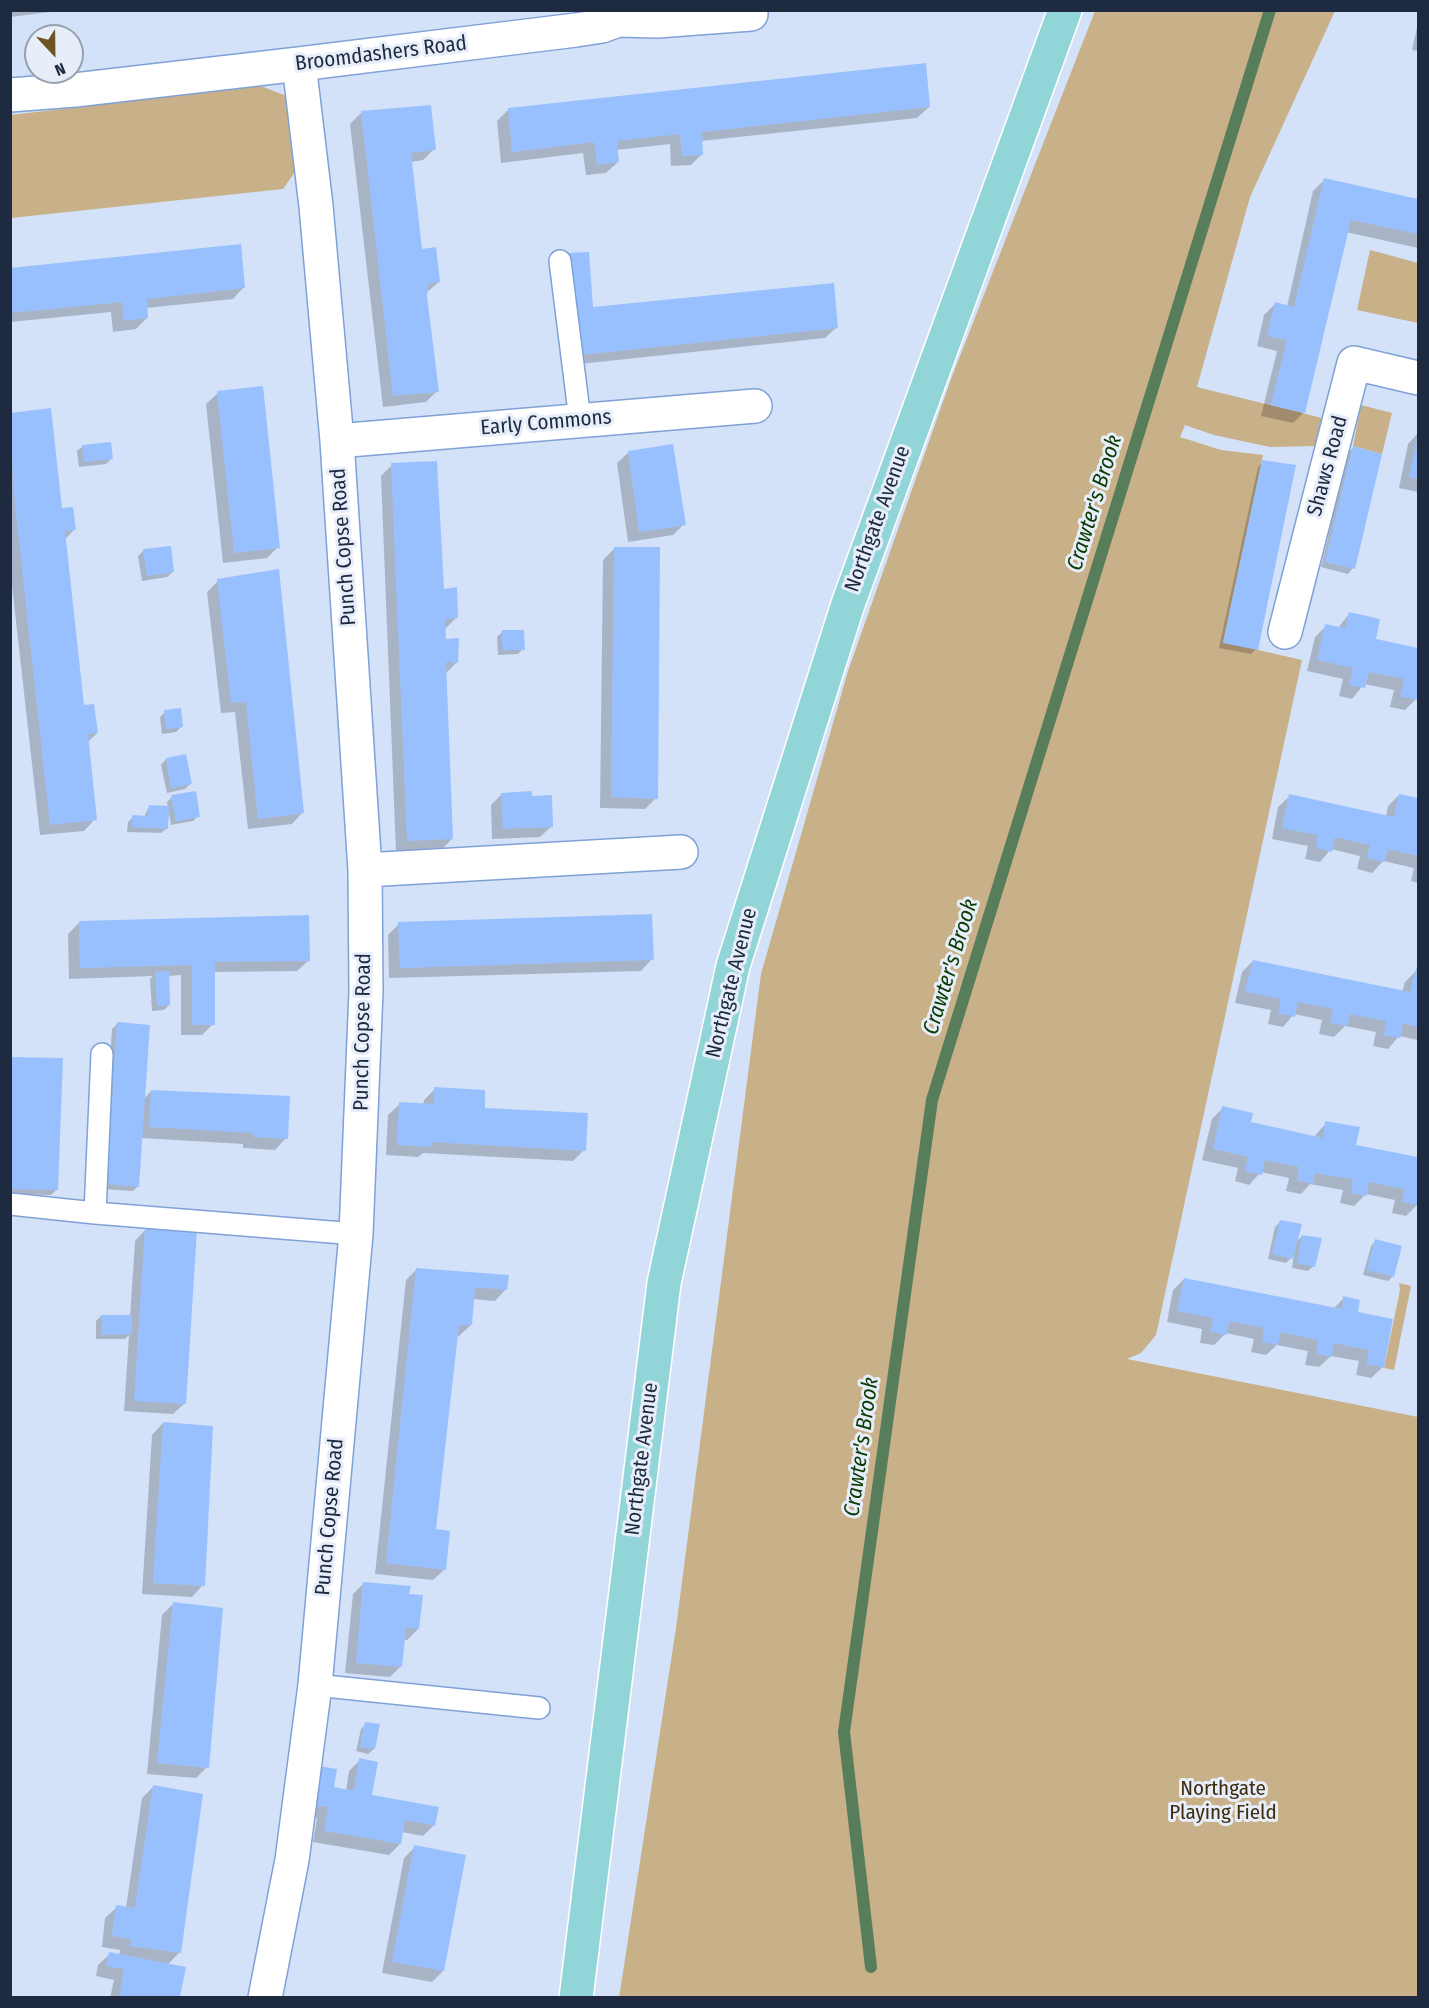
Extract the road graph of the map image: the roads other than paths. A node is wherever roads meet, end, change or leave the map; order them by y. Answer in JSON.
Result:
{"nodes":[{"id":1,"x":1065,"y":10,"type":"edge"},
{"id":2,"x":751,"y":14,"type":"dead end"},
{"id":3,"x":619,"y":15,"type":"edge"},
{"id":4,"x":299,"y":64,"type":"junction"},
{"id":5,"x":10,"y":95,"type":"edge"},
{"id":6,"x":561,"y":261,"type":"dead end"},
{"id":7,"x":1419,"y":378,"type":"edge"},
{"id":8,"x":755,"y":406,"type":"dead end"},
{"id":9,"x":580,"y":420,"type":"junction"},
{"id":10,"x":338,"y":441,"type":"junction"},
{"id":11,"x":1285,"y":632,"type":"dead end"},
{"id":12,"x":681,"y":852,"type":"dead end"},
{"id":13,"x":365,"y":870,"type":"junction"},
{"id":14,"x":102,"y":1054,"type":"dead end"},
{"id":15,"x":10,"y":1204,"type":"edge"},
{"id":16,"x":95,"y":1213,"type":"junction"},
{"id":17,"x":356,"y":1234,"type":"junction"},
{"id":18,"x":315,"y":1685,"type":"junction"},
{"id":19,"x":539,"y":1708,"type":"dead end"},
{"id":20,"x":266,"y":1998,"type":"edge"},
{"id":21,"x":576,"y":1998,"type":"edge"}],
"edges":[{"from":1,"to":21,"type":"main road","name":"Northgate Avenue"},
{"from":2,"to":3,"type":"street","name":"Broomdashers Road"},
{"from":3,"to":4,"type":"street","name":"Broomdashers Road"},
{"from":4,"to":5,"type":"street","name":"Broomdashers Road"},
{"from":4,"to":10,"type":"street","name":"Punch Copse Road"},
{"from":6,"to":9,"type":"lane"},
{"from":7,"to":11,"type":"street","name":"Shaws Road"},
{"from":8,"to":9,"type":"street","name":"Early Commons"},
{"from":9,"to":10,"type":"street","name":"Early Commons"},
{"from":10,"to":13,"type":"street","name":"Punch Copse Road"},
{"from":12,"to":13,"type":"street"},
{"from":13,"to":17,"type":"street","name":"Punch Copse Road"},
{"from":14,"to":16,"type":"lane"},
{"from":15,"to":16,"type":"lane"},
{"from":16,"to":17,"type":"lane"},
{"from":17,"to":18,"type":"street","name":"Punch Copse Road"},
{"from":18,"to":19,"type":"lane"},
{"from":18,"to":20,"type":"street","name":"Punch Copse Road"}]}
